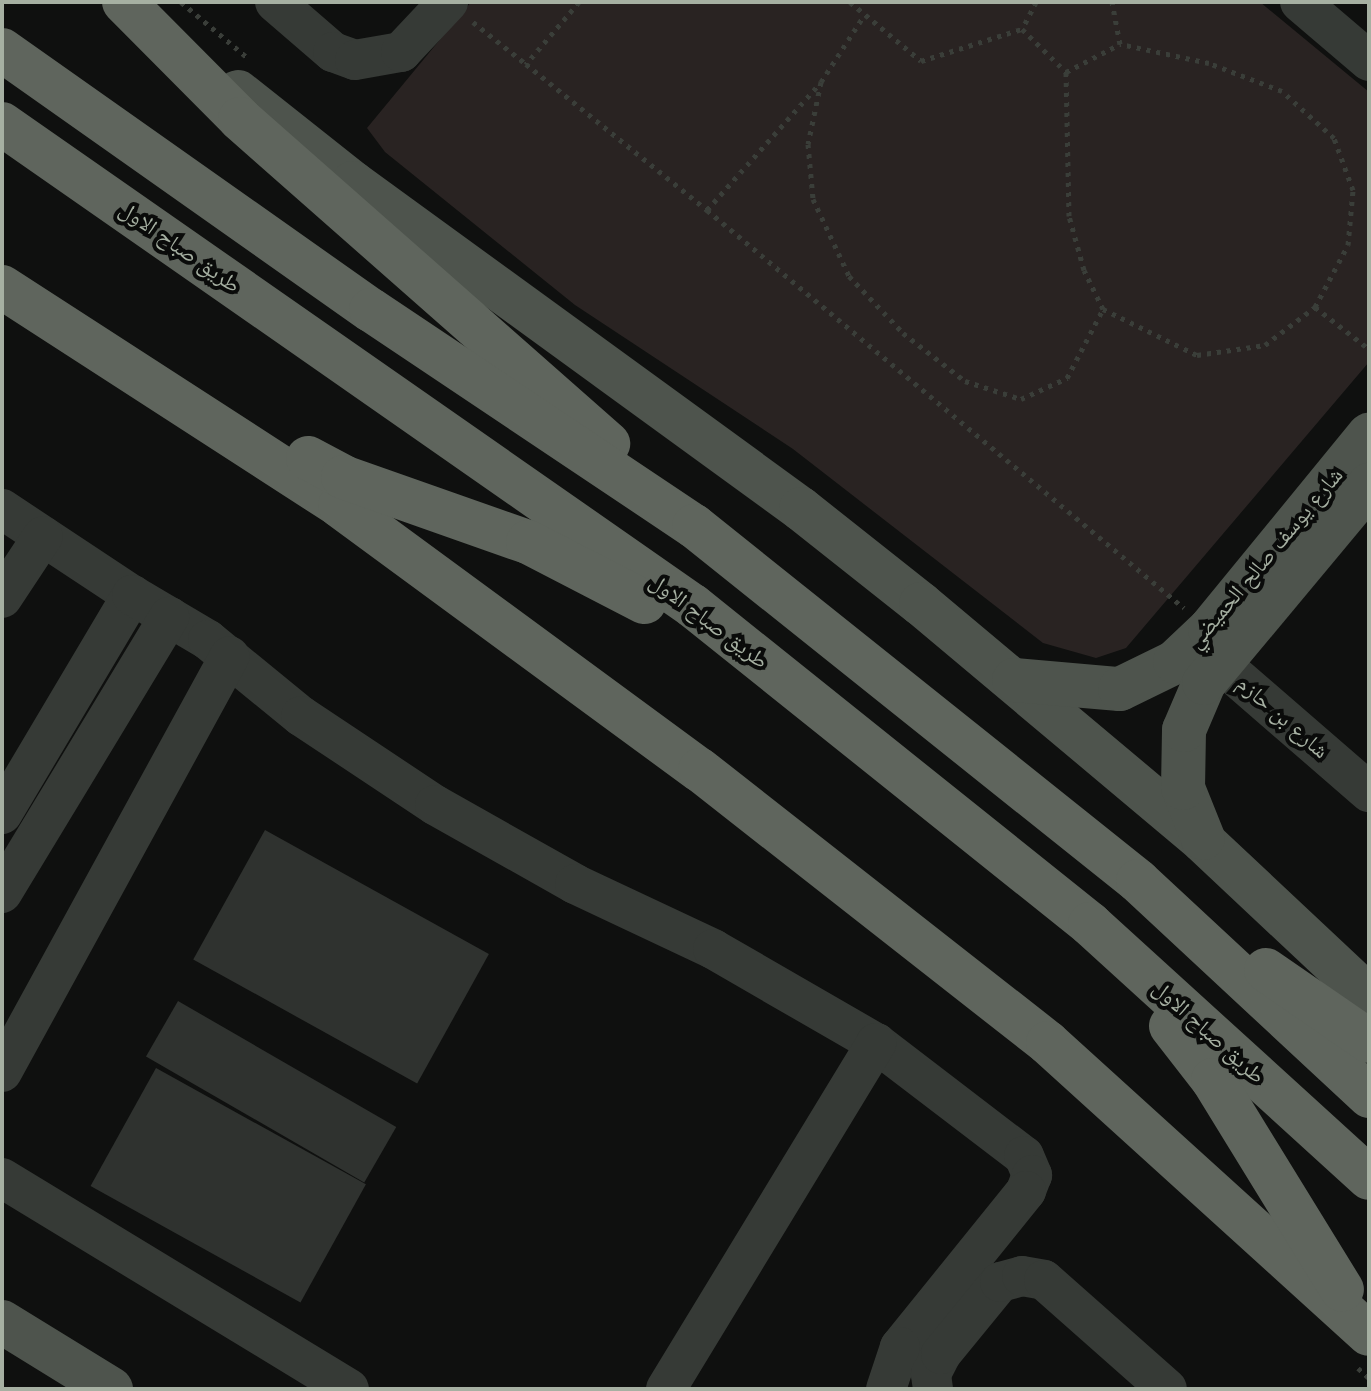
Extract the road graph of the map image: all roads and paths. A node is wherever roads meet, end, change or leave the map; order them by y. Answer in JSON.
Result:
{"nodes":[{"id":1,"x":124,"y":2,"type":"edge"},
{"id":2,"x":275,"y":2,"type":"edge"},
{"id":3,"x":579,"y":2,"type":"edge"},
{"id":4,"x":850,"y":2,"type":"edge"},
{"id":5,"x":1036,"y":2,"type":"edge"},
{"id":6,"x":1112,"y":2,"type":"edge"},
{"id":7,"x":1300,"y":2,"type":"edge"},
{"id":8,"x":459,"y":11,"type":"edge"},
{"id":9,"x":863,"y":17,"type":"junction"},
{"id":10,"x":1022,"y":29,"type":"junction"},
{"id":11,"x":1120,"y":44,"type":"junction"},
{"id":12,"x":2,"y":50,"type":"edge"},
{"id":13,"x":1369,"y":61,"type":"edge"},
{"id":14,"x":526,"y":64,"type":"junction"},
{"id":15,"x":1066,"y":72,"type":"junction"},
{"id":16,"x":821,"y":82,"type":"junction"},
{"id":17,"x":2,"y":124,"type":"edge"},
{"id":18,"x":707,"y":210,"type":"junction"},
{"id":19,"x":2,"y":287,"type":"edge"},
{"id":20,"x":1315,"y":307,"type":"junction"},
{"id":21,"x":1103,"y":309,"type":"junction"},
{"id":22,"x":87,"y":339,"type":"junction"},
{"id":23,"x":1369,"y":349,"type":"edge"},
{"id":24,"x":1369,"y":435,"type":"edge"},
{"id":25,"x":1369,"y":485,"type":"edge"},
{"id":26,"x":2,"y":509,"type":"edge"},
{"id":27,"x":694,"y":526,"type":"junction"},
{"id":28,"x":43,"y":536,"type":"junction"},
{"id":29,"x":132,"y":595,"type":"junction"},
{"id":30,"x":2,"y":598,"type":"edge"},
{"id":31,"x":169,"y":617,"type":"junction"},
{"id":32,"x":1209,"y":644,"type":"junction"},
{"id":33,"x":230,"y":656,"type":"junction"},
{"id":34,"x":784,"y":679,"type":"junction"},
{"id":35,"x":1014,"y":680,"type":"junction"},
{"id":36,"x":1369,"y":792,"type":"edge"},
{"id":37,"x":2,"y":814,"type":"edge"},
{"id":38,"x":1203,"y":841,"type":"junction"},
{"id":39,"x":1138,"y":881,"type":"junction"},
{"id":40,"x":2,"y":893,"type":"edge"},
{"id":41,"x":1090,"y":924,"type":"junction"},
{"id":42,"x":1369,"y":997,"type":"edge"},
{"id":43,"x":1369,"y":1041,"type":"edge"},
{"id":44,"x":876,"y":1043,"type":"junction"},
{"id":45,"x":2,"y":1072,"type":"edge"},
{"id":46,"x":1369,"y":1096,"type":"edge"},
{"id":47,"x":2,"y":1178,"type":"edge"},
{"id":48,"x":1369,"y":1178,"type":"edge"},
{"id":49,"x":2,"y":1300,"type":"edge"},
{"id":50,"x":2,"y":1322,"type":"edge"},
{"id":51,"x":1369,"y":1324,"type":"edge"},
{"id":52,"x":1369,"y":1334,"type":"edge"},
{"id":53,"x":43,"y":1347,"type":"junction"},
{"id":54,"x":111,"y":1389,"type":"edge"},
{"id":55,"x":349,"y":1389,"type":"edge"},
{"id":56,"x":666,"y":1389,"type":"edge"},
{"id":57,"x":886,"y":1389,"type":"edge"},
{"id":58,"x":933,"y":1389,"type":"edge"},
{"id":59,"x":1167,"y":1389,"type":"edge"}],
"edges":[{"from":1,"to":27,"type":"highway"},
{"from":1,"to":35,"type":"main road"},
{"from":2,"to":8,"type":"street"},
{"from":3,"to":14,"type":"path"},
{"from":4,"to":9,"type":"path"},
{"from":5,"to":10,"type":"path"},
{"from":6,"to":11,"type":"path"},
{"from":7,"to":13,"type":"street"},
{"from":8,"to":14,"type":"path"},
{"from":9,"to":10,"type":"path"},
{"from":9,"to":16,"type":"path"},
{"from":10,"to":15,"type":"path"},
{"from":11,"to":15,"type":"path"},
{"from":11,"to":20,"type":"path"},
{"from":12,"to":27,"type":"highway"},
{"from":14,"to":18,"type":"path"},
{"from":15,"to":21,"type":"path"},
{"from":16,"to":18,"type":"path"},
{"from":16,"to":21,"type":"path"},
{"from":17,"to":34,"type":"highway","name":"طريق صباح الاول"},
{"from":18,"to":32,"type":"path"},
{"from":19,"to":22,"type":"highway"},
{"from":20,"to":21,"type":"path"},
{"from":20,"to":23,"type":"path"},
{"from":22,"to":34,"type":"highway"},
{"from":22,"to":52,"type":"highway"},
{"from":24,"to":32,"type":"main road","name":"شارع يوسف صالح الحميضي"},
{"from":25,"to":32,"type":"main road","name":"شارع يوسف صالح الحميضي"},
{"from":26,"to":28,"type":"street"},
{"from":27,"to":39,"type":"highway"},
{"from":28,"to":29,"type":"street"},
{"from":28,"to":30,"type":"street"},
{"from":29,"to":31,"type":"street"},
{"from":29,"to":37,"type":"street"},
{"from":31,"to":33,"type":"street"},
{"from":31,"to":40,"type":"street"},
{"from":32,"to":35,"type":"main road","name":"شارع يوسف صالح الحميضي"},
{"from":32,"to":36,"type":"street","name":"شارع بن حازم"},
{"from":32,"to":38,"type":"main road","name":"شارع يوسف صالح الحميضي"},
{"from":33,"to":44,"type":"street"},
{"from":33,"to":45,"type":"street"},
{"from":34,"to":41,"type":"highway","name":"طريق صباح الاول"},
{"from":35,"to":38,"type":"main road"},
{"from":38,"to":42,"type":"main road"},
{"from":39,"to":43,"type":"highway"},
{"from":39,"to":46,"type":"highway"},
{"from":41,"to":48,"type":"highway","name":"طريق صباح الاول"},
{"from":41,"to":51,"type":"highway"},
{"from":44,"to":56,"type":"street"},
{"from":44,"to":57,"type":"street"},
{"from":47,"to":55,"type":"street"},
{"from":49,"to":53,"type":"main road"},
{"from":50,"to":53,"type":"main road"},
{"from":53,"to":54,"type":"main road"},
{"from":58,"to":59,"type":"street"}]}
